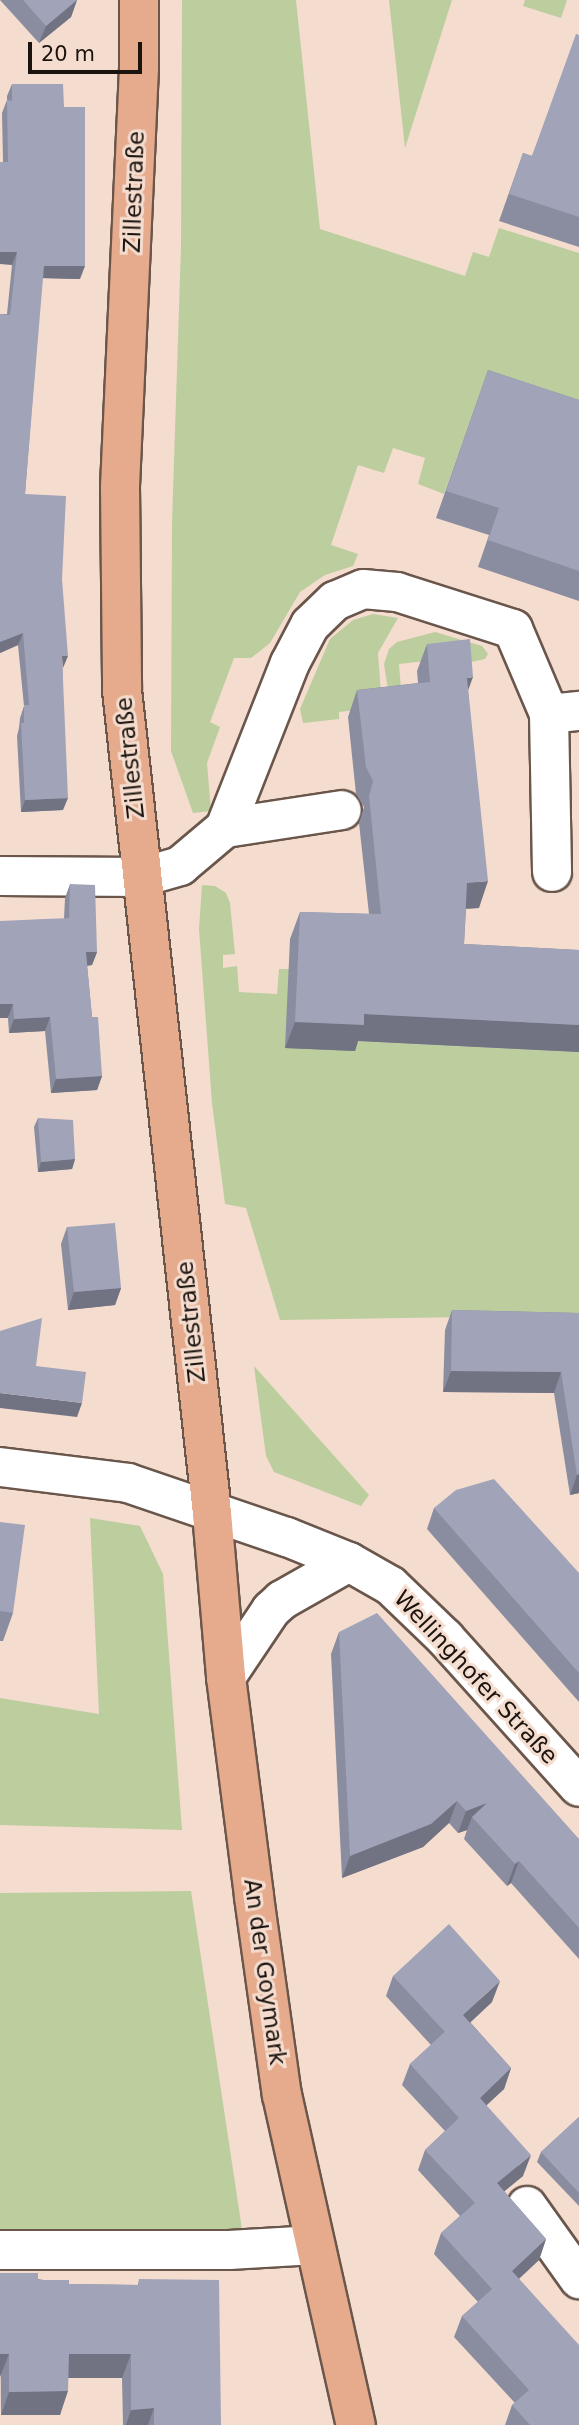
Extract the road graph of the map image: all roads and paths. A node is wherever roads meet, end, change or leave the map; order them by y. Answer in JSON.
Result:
{"nodes":[{"id":1,"x":139,"y":0,"type":"edge"},
{"id":2,"x":564,"y":712,"type":"edge"},
{"id":3,"x":342,"y":810,"type":"dead end"},
{"id":4,"x":225,"y":828,"type":"junction"},
{"id":5,"x":552,"y":872,"type":"dead end"},
{"id":6,"x":0,"y":876,"type":"edge"},
{"id":7,"x":142,"y":877,"type":"junction"},
{"id":8,"x":0,"y":1467,"type":"edge"},
{"id":9,"x":212,"y":1513,"type":"junction"},
{"id":10,"x":349,"y":1562,"type":"junction"},
{"id":11,"x":226,"y":1677,"type":"junction"},
{"id":12,"x":579,"y":1787,"type":"edge"},
{"id":13,"x":527,"y":2206,"type":"dead end"},
{"id":14,"x":315,"y":2245,"type":"junction"},
{"id":15,"x":0,"y":2250,"type":"edge"},
{"id":16,"x":579,"y":2279,"type":"edge"},
{"id":17,"x":356,"y":2425,"type":"edge"}],
"edges":[{"from":1,"to":7,"type":"main road","name":"Zillestraße"},
{"from":2,"to":4,"type":"street"},
{"from":2,"to":5,"type":"street"},
{"from":3,"to":4,"type":"street"},
{"from":4,"to":7,"type":"street"},
{"from":6,"to":7,"type":"street"},
{"from":7,"to":9,"type":"main road","name":"Zillestraße"},
{"from":8,"to":9,"type":"street","name":"Wellinghofer Straße"},
{"from":9,"to":10,"type":"street","name":"Wellinghofer Straße"},
{"from":9,"to":11,"type":"main road","name":"An der Goymark"},
{"from":10,"to":11,"type":"street"},
{"from":10,"to":12,"type":"street","name":"Wellinghofer Straße"},
{"from":11,"to":14,"type":"main road","name":"An der Goymark"},
{"from":13,"to":16,"type":"street"},
{"from":14,"to":15,"type":"street"},
{"from":14,"to":17,"type":"main road","name":"An der Goymark"}]}
